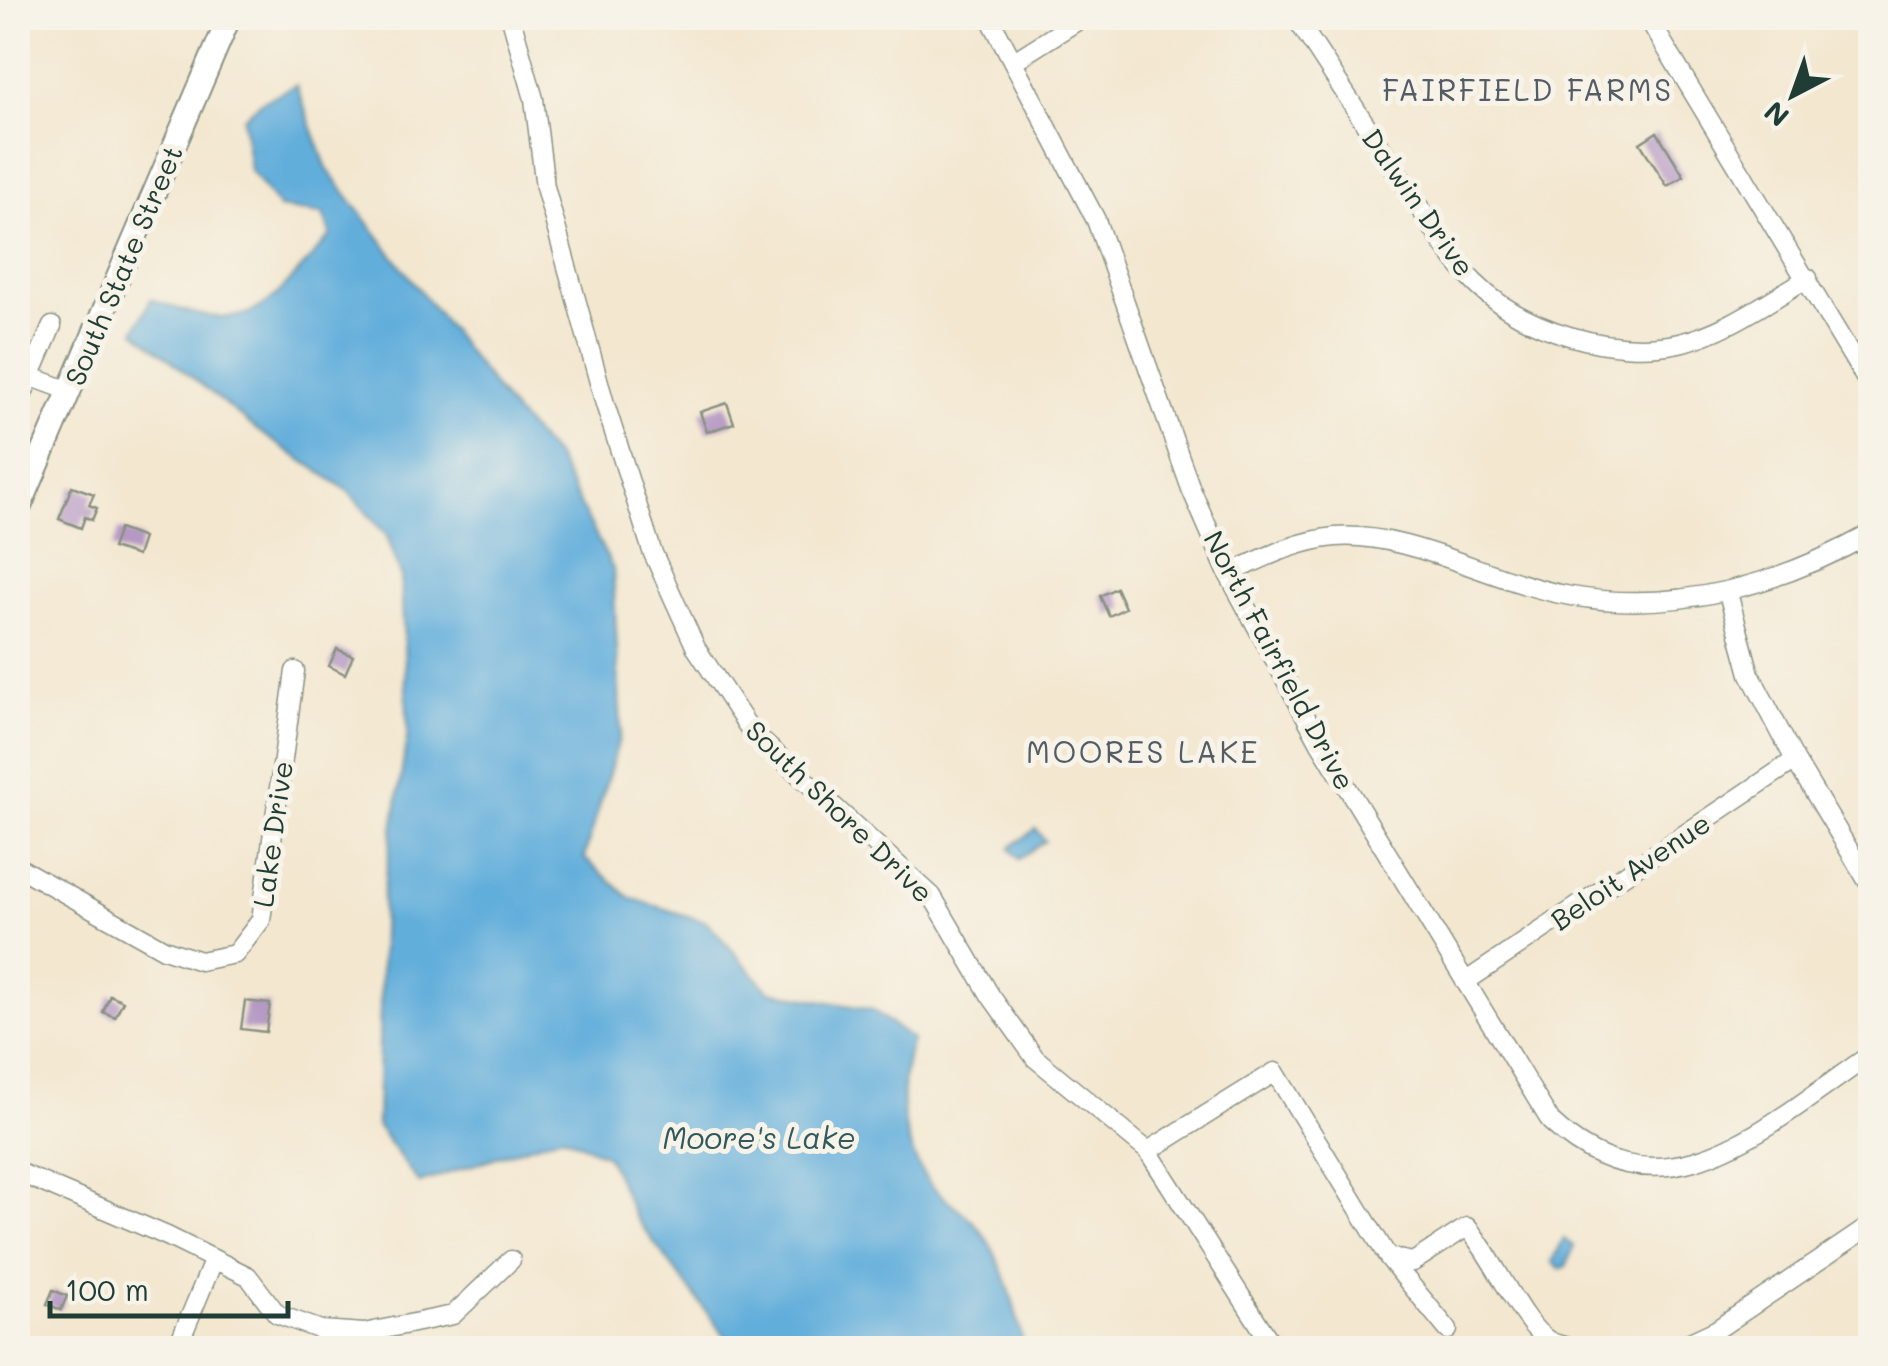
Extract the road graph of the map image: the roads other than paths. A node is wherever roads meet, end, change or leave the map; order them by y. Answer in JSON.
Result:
{"nodes":[{"id":1,"x":228,"y":18,"type":"edge"},
{"id":2,"x":511,"y":18,"type":"edge"},
{"id":3,"x":990,"y":18,"type":"edge"},
{"id":4,"x":1082,"y":18,"type":"edge"},
{"id":5,"x":1296,"y":18,"type":"edge"},
{"id":6,"x":1648,"y":18,"type":"edge"},
{"id":7,"x":1014,"y":62,"type":"junction"},
{"id":8,"x":1808,"y":278,"type":"junction"},
{"id":9,"x":52,"y":326,"type":"dead end"},
{"id":10,"x":24,"y":374,"type":"edge"},
{"id":11,"x":1870,"y":386,"type":"edge"},
{"id":12,"x":70,"y":390,"type":"junction"},
{"id":13,"x":18,"y":405,"type":"edge"},
{"id":14,"x":23,"y":485,"type":"edge"},
{"id":15,"x":18,"y":512,"type":"edge"},
{"id":16,"x":1870,"y":534,"type":"edge"},
{"id":17,"x":1228,"y":574,"type":"junction"},
{"id":18,"x":1728,"y":594,"type":"junction"},
{"id":19,"x":294,"y":671,"type":"dead end"},
{"id":20,"x":1795,"y":760,"type":"junction"},
{"id":21,"x":18,"y":867,"type":"edge"},
{"id":22,"x":1870,"y":885,"type":"edge"},
{"id":23,"x":1466,"y":982,"type":"junction"},
{"id":24,"x":1870,"y":1055,"type":"edge"},
{"id":25,"x":1148,"y":1152,"type":"junction"},
{"id":26,"x":18,"y":1172,"type":"edge"},
{"id":27,"x":1870,"y":1226,"type":"edge"},
{"id":28,"x":1388,"y":1257,"type":"junction"},
{"id":29,"x":214,"y":1259,"type":"junction"},
{"id":30,"x":510,"y":1260,"type":"dead end"},
{"id":31,"x":1448,"y":1330,"type":"dead end"},
{"id":32,"x":177,"y":1348,"type":"edge"},
{"id":33,"x":1274,"y":1348,"type":"edge"},
{"id":34,"x":1571,"y":1348,"type":"edge"},
{"id":35,"x":1653,"y":1348,"type":"edge"}],
"edges":[{"from":1,"to":12,"type":"main road","name":"South State Street"},
{"from":2,"to":25,"type":"street","name":"South Shore Drive"},
{"from":3,"to":7,"type":"street","name":"North Fairfield Drive"},
{"from":4,"to":7,"type":"street"},
{"from":5,"to":8,"type":"street","name":"Dalwin Drive"},
{"from":6,"to":8,"type":"street"},
{"from":7,"to":17,"type":"street","name":"North Fairfield Drive"},
{"from":8,"to":11,"type":"street"},
{"from":9,"to":10,"type":"street"},
{"from":10,"to":12,"type":"street"},
{"from":10,"to":13,"type":"street"},
{"from":12,"to":14,"type":"main road","name":"South State Street"},
{"from":14,"to":15,"type":"main road","name":"South State Street"},
{"from":16,"to":18,"type":"street"},
{"from":17,"to":18,"type":"street"},
{"from":17,"to":23,"type":"street","name":"North Fairfield Drive"},
{"from":18,"to":20,"type":"street"},
{"from":19,"to":21,"type":"street","name":"Lake Drive"},
{"from":20,"to":22,"type":"street"},
{"from":20,"to":23,"type":"street","name":"Beloit Avenue"},
{"from":23,"to":24,"type":"street","name":"North Fairfield Drive"},
{"from":25,"to":28,"type":"street"},
{"from":25,"to":33,"type":"street","name":"South Shore Drive"},
{"from":26,"to":29,"type":"street"},
{"from":27,"to":35,"type":"street"},
{"from":28,"to":31,"type":"street"},
{"from":28,"to":34,"type":"street"},
{"from":29,"to":30,"type":"street"},
{"from":29,"to":32,"type":"street"}]}
